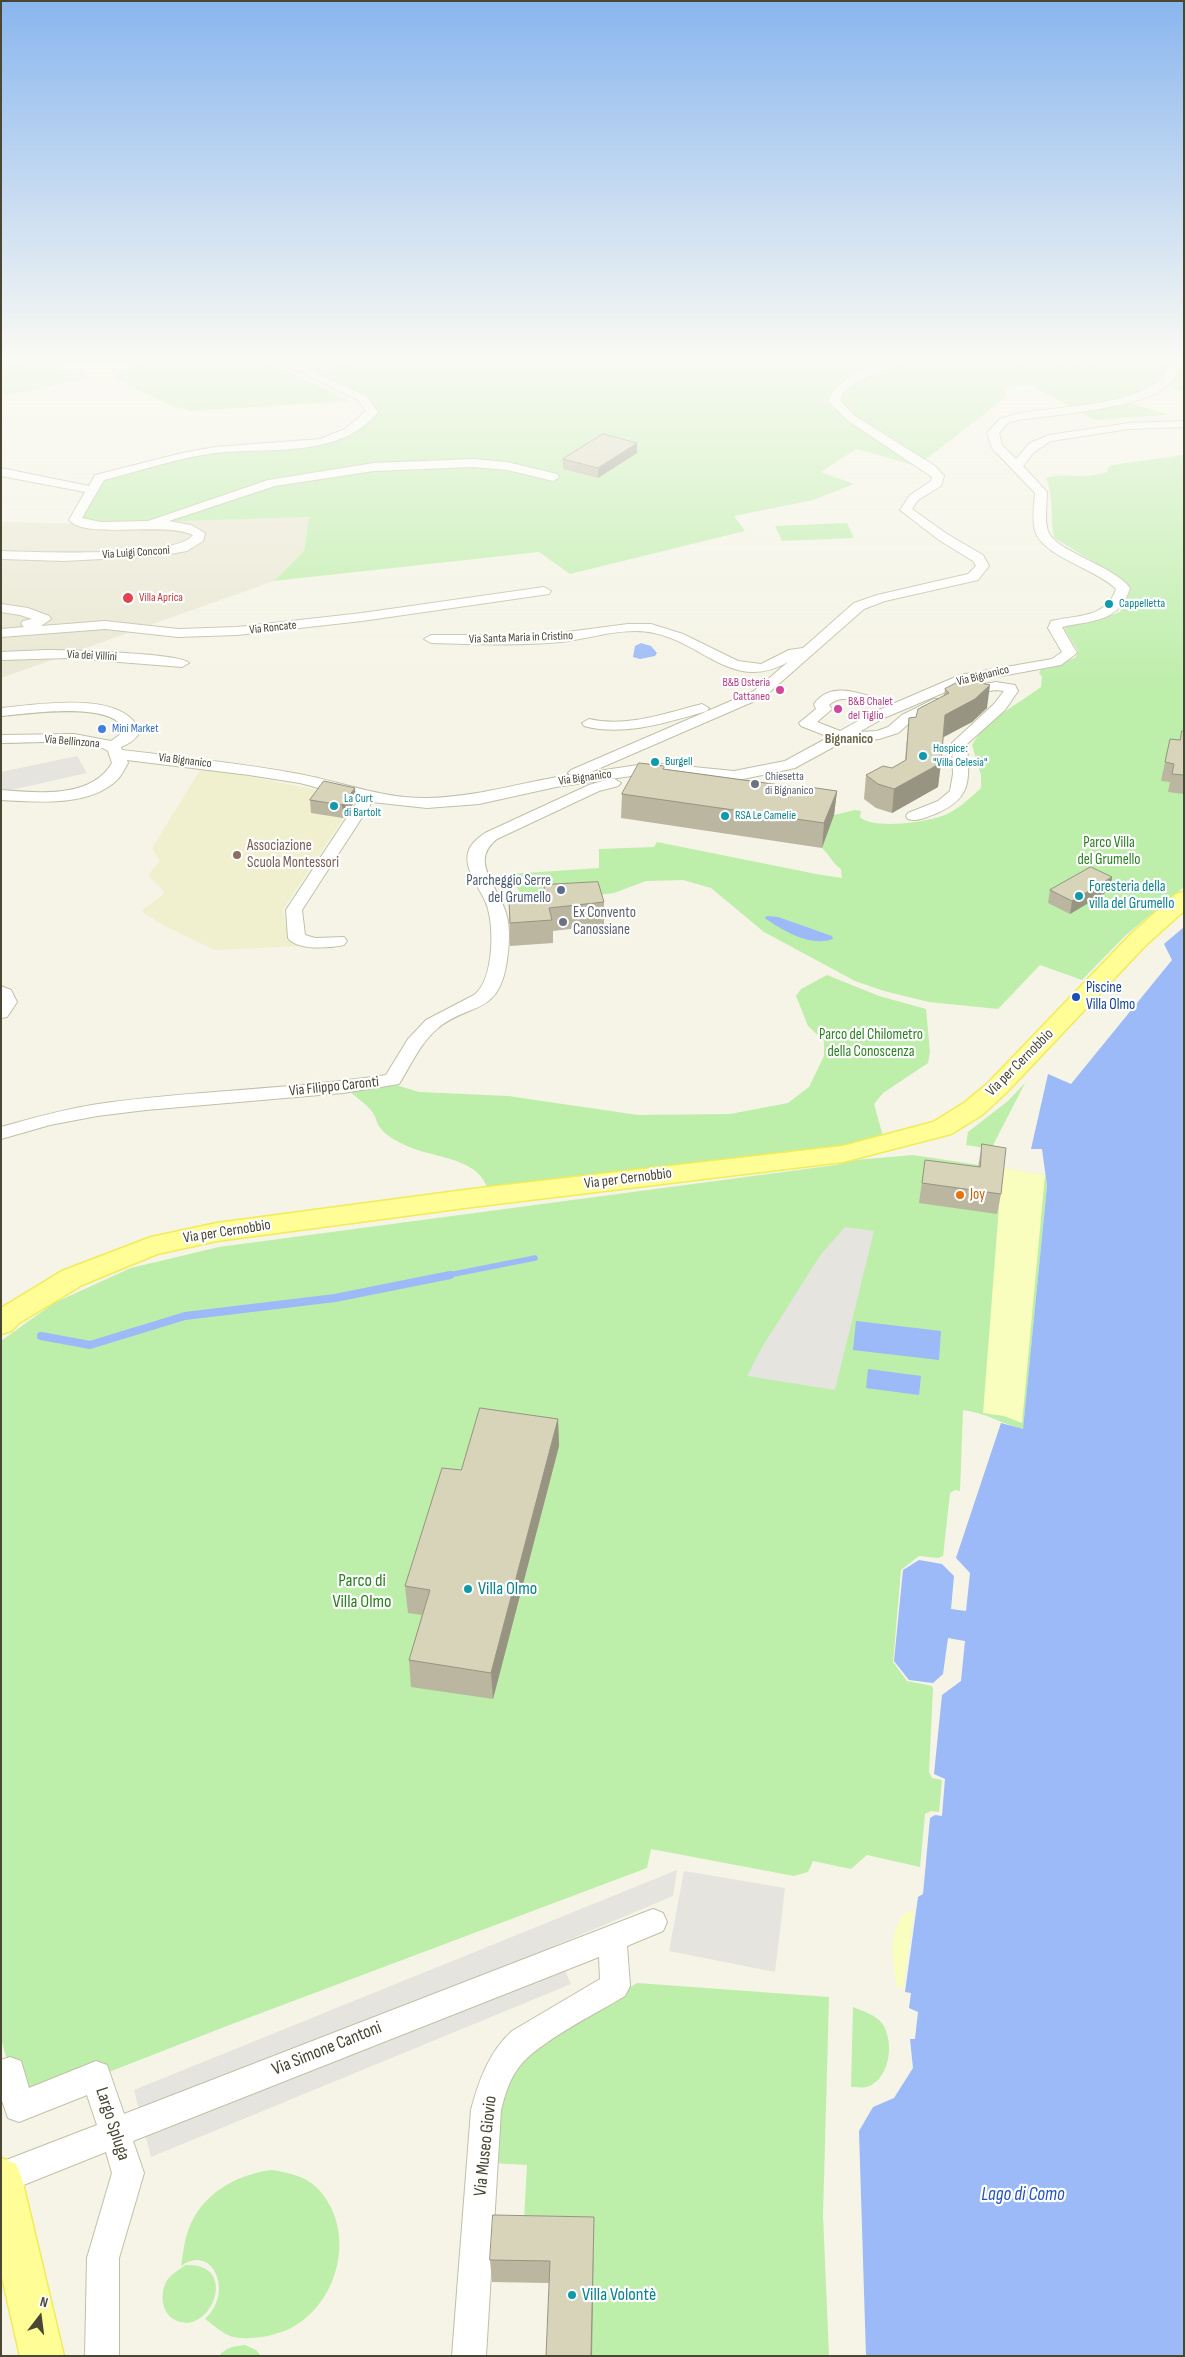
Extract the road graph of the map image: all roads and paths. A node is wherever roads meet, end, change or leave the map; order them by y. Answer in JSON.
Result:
{"nodes":[{"id":1,"x":137,"y":468,"type":"edge"},
{"id":2,"x":366,"y":468,"type":"edge"},
{"id":3,"x":515,"y":468,"type":"edge"},
{"id":4,"x":929,"y":468,"type":"edge"},
{"id":5,"x":1019,"y":468,"type":"edge"},
{"id":6,"x":1,"y":472,"type":"edge"},
{"id":7,"x":553,"y":477,"type":"dead end"},
{"id":8,"x":92,"y":490,"type":"junction"},
{"id":9,"x":147,"y":524,"type":"junction"},
{"id":10,"x":1,"y":555,"type":"edge"},
{"id":11,"x":544,"y":592,"type":"dead end"},
{"id":12,"x":1,"y":608,"type":"edge"},
{"id":13,"x":1,"y":627,"type":"edge"},
{"id":14,"x":1,"y":633,"type":"edge"},
{"id":15,"x":431,"y":640,"type":"dead end"},
{"id":16,"x":806,"y":655,"type":"junction"},
{"id":17,"x":1,"y":656,"type":"edge"},
{"id":18,"x":182,"y":663,"type":"dead end"},
{"id":19,"x":870,"y":701,"type":"dead end"},
{"id":20,"x":726,"y":710,"type":"junction"},
{"id":21,"x":1,"y":712,"type":"edge"},
{"id":22,"x":589,"y":723,"type":"dead end"},
{"id":23,"x":842,"y":735,"type":"junction"},
{"id":24,"x":1,"y":739,"type":"edge"},
{"id":25,"x":114,"y":750,"type":"junction"},
{"id":26,"x":663,"y":769,"type":"junction"},
{"id":27,"x":556,"y":782,"type":"junction"},
{"id":28,"x":1,"y":795,"type":"edge"},
{"id":29,"x":368,"y":797,"type":"junction"},
{"id":30,"x":914,"y":816,"type":"dead end"},
{"id":31,"x":1184,"y":899,"type":"edge"},
{"id":32,"x":338,"y":941,"type":"dead end"},
{"id":33,"x":1,"y":991,"type":"edge"},
{"id":34,"x":1,"y":1013,"type":"edge"},
{"id":35,"x":1,"y":1133,"type":"edge"},
{"id":36,"x":1,"y":1324,"type":"edge"},
{"id":37,"x":653,"y":1922,"type":"dead end"},
{"id":38,"x":612,"y":1938,"type":"junction"},
{"id":39,"x":1,"y":2075,"type":"edge"},
{"id":40,"x":114,"y":2134,"type":"junction"},
{"id":41,"x":1,"y":2179,"type":"edge"},
{"id":42,"x":42,"y":2356,"type":"edge"},
{"id":43,"x":102,"y":2356,"type":"edge"},
{"id":44,"x":469,"y":2356,"type":"edge"}],
"edges":[{"from":1,"to":8,"type":"street","name":"Via Luigi Conconi"},
{"from":2,"to":9,"type":"street"},
{"from":3,"to":7,"type":"street"},
{"from":4,"to":16,"type":"street"},
{"from":5,"to":23,"type":"street","name":"Via Bignanico"},
{"from":6,"to":8,"type":"street"},
{"from":8,"to":9,"type":"street","name":"Via Luigi Conconi"},
{"from":9,"to":10,"type":"street","name":"Via Luigi Conconi"},
{"from":11,"to":14,"type":"street","name":"Via Roncate"},
{"from":12,"to":13,"type":"street"},
{"from":15,"to":16,"type":"street","name":"Via Santa Maria in Cristino"},
{"from":16,"to":20,"type":"street"},
{"from":17,"to":18,"type":"street","name":"Via dei Villini"},
{"from":19,"to":23,"type":"street"},
{"from":20,"to":22,"type":"street"},
{"from":20,"to":27,"type":"street"},
{"from":21,"to":25,"type":"street"},
{"from":23,"to":26,"type":"street","name":"Via Bignanico"},
{"from":23,"to":30,"type":"street"},
{"from":24,"to":25,"type":"street","name":"Via Bellinzona"},
{"from":25,"to":28,"type":"street","name":"Via Bellinzona"},
{"from":25,"to":29,"type":"street","name":"Via Bignanico"},
{"from":26,"to":27,"type":"street","name":"Via Bignanico"},
{"from":26,"to":35,"type":"street","name":"Via Filippo Caronti"},
{"from":27,"to":29,"type":"street","name":"Via Bignanico"},
{"from":29,"to":32,"type":"street"},
{"from":31,"to":36,"type":"main road","name":"Via per Cernobbio"},
{"from":33,"to":34,"type":"street"},
{"from":37,"to":38,"type":"street","name":"Via Simone Cantoni"},
{"from":38,"to":40,"type":"street","name":"Via Simone Cantoni"},
{"from":38,"to":44,"type":"street","name":"Via Museo Giovio"},
{"from":39,"to":40,"type":"street","name":"Largo Spluga"},
{"from":40,"to":41,"type":"street","name":"Via Simone Cantoni"},
{"from":40,"to":43,"type":"street","name":"Largo Spluga"},
{"from":41,"to":42,"type":"main road"}]}
